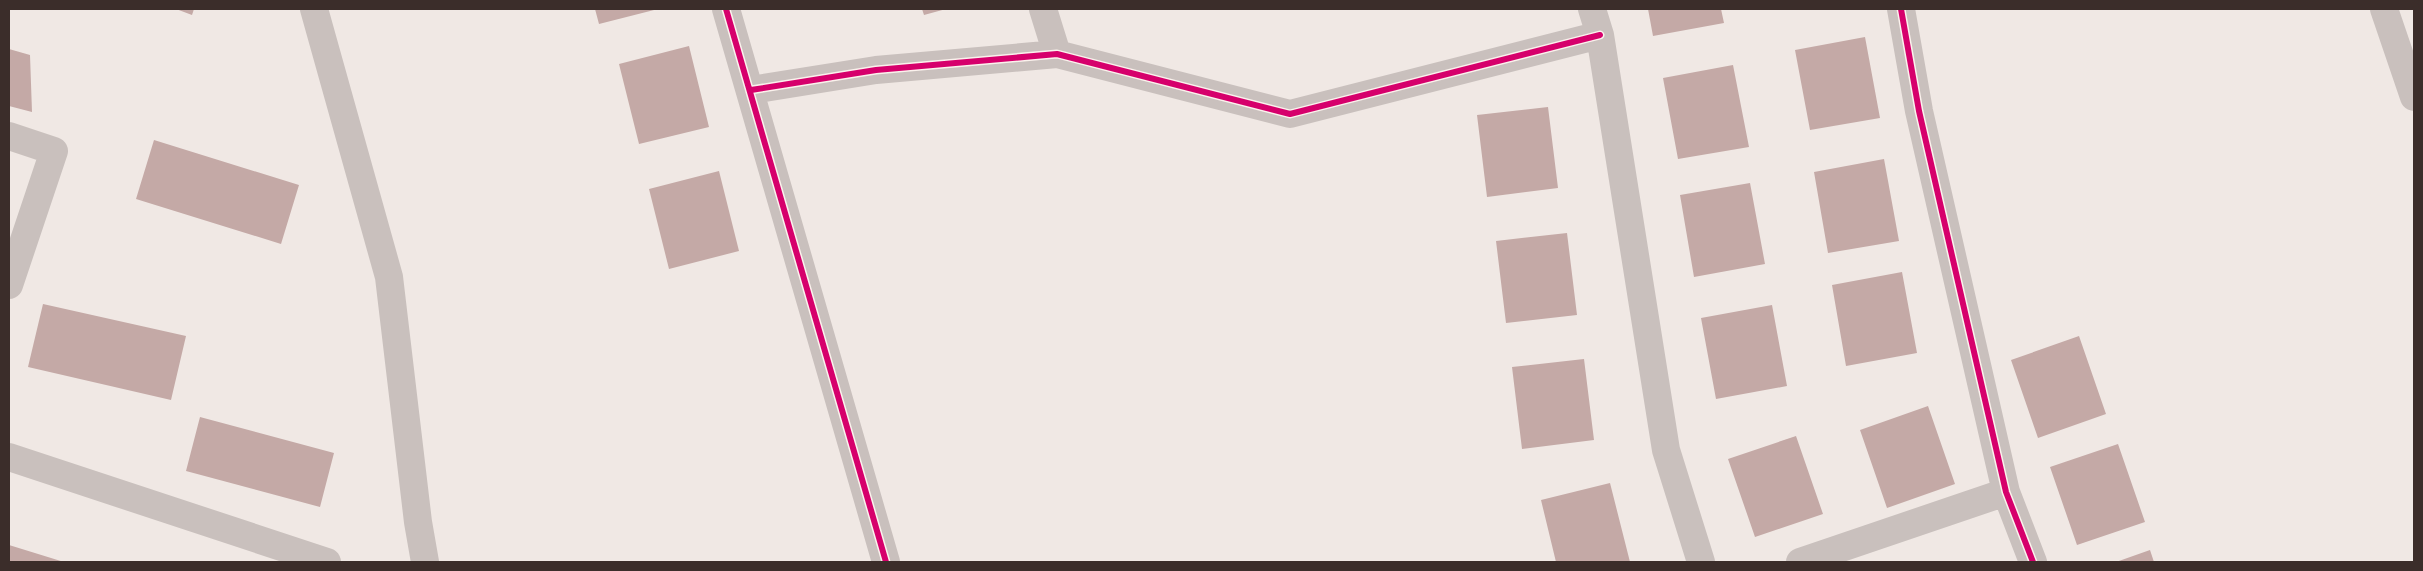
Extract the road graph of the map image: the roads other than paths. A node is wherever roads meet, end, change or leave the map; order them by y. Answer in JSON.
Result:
{"nodes":[{"id":1,"x":314,"y":9,"type":"edge"},
{"id":2,"x":726,"y":9,"type":"edge"},
{"id":3,"x":1043,"y":9,"type":"edge"},
{"id":4,"x":1592,"y":9,"type":"edge"},
{"id":5,"x":1901,"y":9,"type":"edge"},
{"id":6,"x":2384,"y":9,"type":"edge"},
{"id":7,"x":1600,"y":36,"type":"junction"},
{"id":8,"x":1057,"y":54,"type":"junction"},
{"id":9,"x":751,"y":90,"type":"junction"},
{"id":10,"x":2414,"y":97,"type":"edge"},
{"id":11,"x":9,"y":136,"type":"edge"},
{"id":12,"x":9,"y":285,"type":"edge"},
{"id":13,"x":9,"y":456,"type":"edge"},
{"id":14,"x":2006,"y":492,"type":"junction"},
{"id":15,"x":327,"y":562,"type":"edge"},
{"id":16,"x":425,"y":562,"type":"edge"},
{"id":17,"x":886,"y":562,"type":"edge"},
{"id":18,"x":1701,"y":562,"type":"edge"},
{"id":19,"x":1800,"y":562,"type":"edge"},
{"id":20,"x":2033,"y":562,"type":"edge"}],
"edges":[{"from":1,"to":16,"type":"street"},
{"from":2,"to":9,"type":"street"},
{"from":3,"to":8,"type":"street"},
{"from":4,"to":7,"type":"street"},
{"from":5,"to":14,"type":"street"},
{"from":6,"to":10,"type":"street"},
{"from":7,"to":8,"type":"street"},
{"from":7,"to":18,"type":"street"},
{"from":8,"to":9,"type":"street"},
{"from":9,"to":17,"type":"street"},
{"from":11,"to":12,"type":"street"},
{"from":13,"to":15,"type":"street"},
{"from":14,"to":19,"type":"street"},
{"from":14,"to":20,"type":"street"}]}
